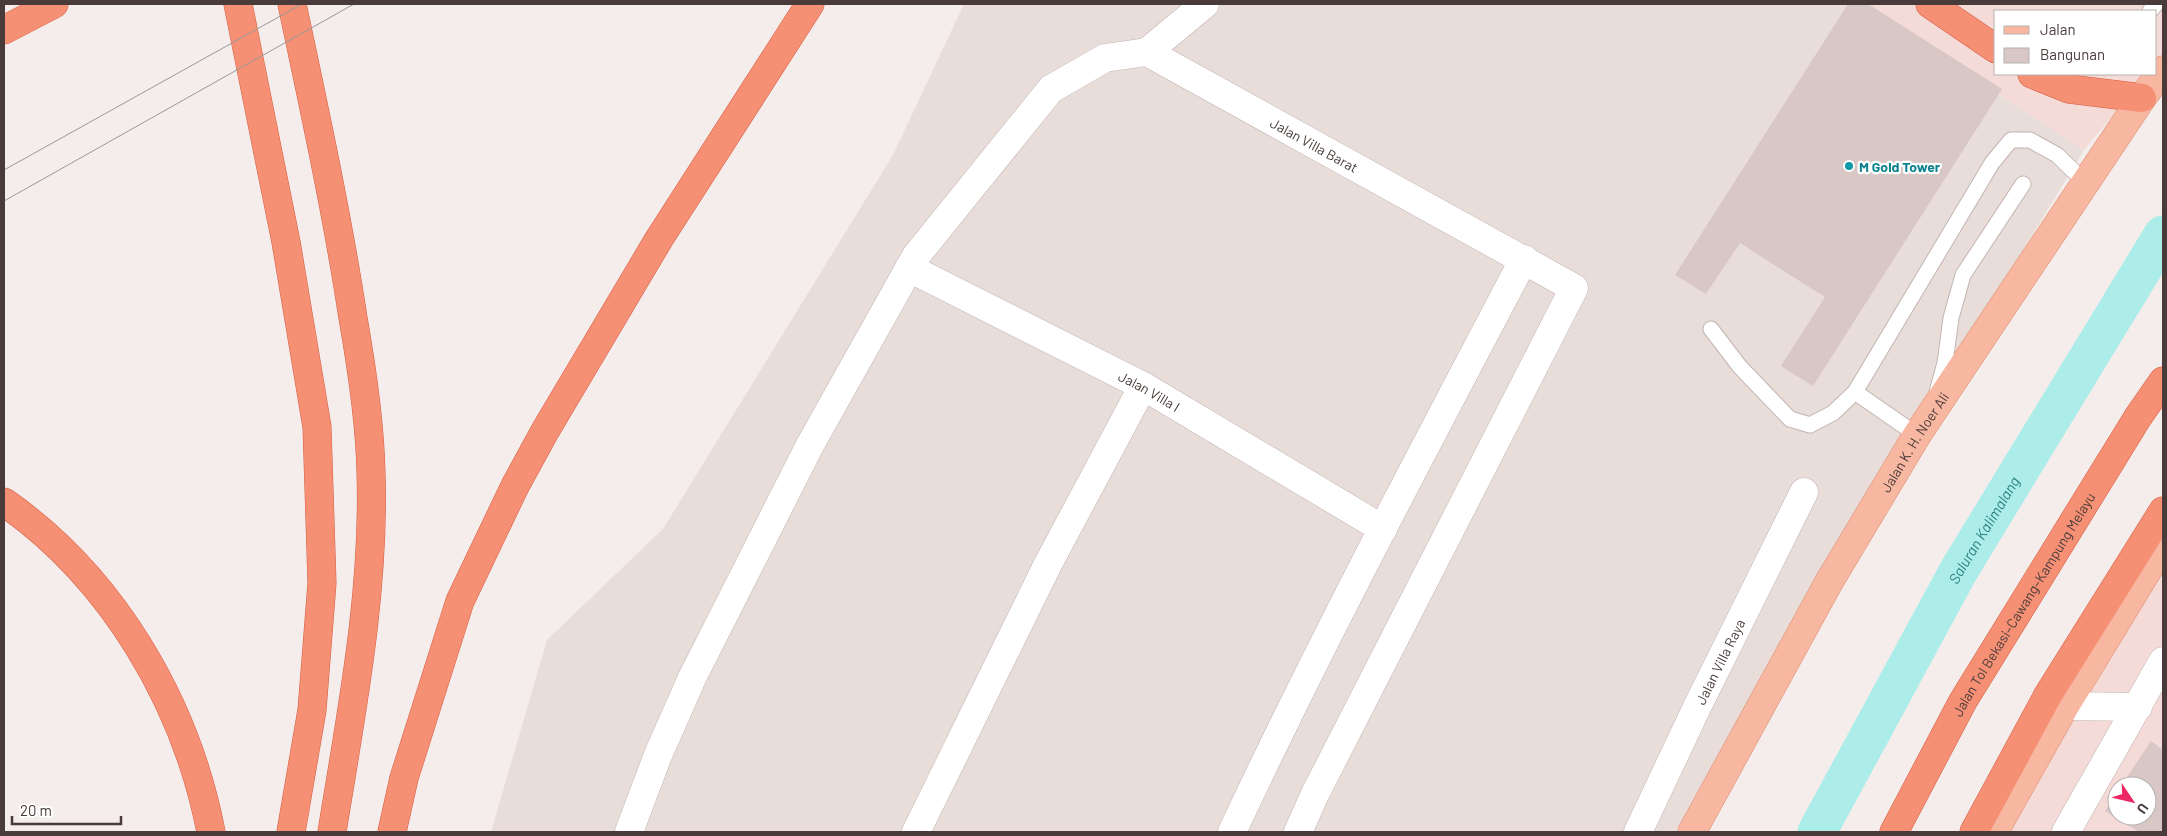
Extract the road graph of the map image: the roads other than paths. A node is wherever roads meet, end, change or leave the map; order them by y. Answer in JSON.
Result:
{"nodes":[{"id":1,"x":54,"y":4,"type":"edge"},
{"id":2,"x":238,"y":4,"type":"edge"},
{"id":3,"x":292,"y":4,"type":"edge"},
{"id":4,"x":810,"y":4,"type":"edge"},
{"id":5,"x":1205,"y":4,"type":"edge"},
{"id":6,"x":1930,"y":4,"type":"edge"},
{"id":7,"x":4,"y":30,"type":"edge"},
{"id":8,"x":1994,"y":48,"type":"edge"},
{"id":9,"x":1147,"y":52,"type":"junction"},
{"id":10,"x":2163,"y":70,"type":"edge"},
{"id":11,"x":2034,"y":75,"type":"edge"},
{"id":12,"x":2142,"y":98,"type":"junction"},
{"id":13,"x":2086,"y":183,"type":"junction"},
{"id":14,"x":2023,"y":184,"type":"dead end"},
{"id":15,"x":1524,"y":260,"type":"junction"},
{"id":16,"x":909,"y":268,"type":"junction"},
{"id":17,"x":1711,"y":330,"type":"dead end"},
{"id":18,"x":2163,"y":381,"type":"edge"},
{"id":19,"x":1143,"y":386,"type":"junction"},
{"id":20,"x":1855,"y":392,"type":"junction"},
{"id":21,"x":1924,"y":425,"type":"junction"},
{"id":22,"x":1804,"y":492,"type":"dead end"},
{"id":23,"x":4,"y":502,"type":"edge"},
{"id":24,"x":2163,"y":510,"type":"edge"},
{"id":25,"x":1383,"y":529,"type":"junction"},
{"id":26,"x":2163,"y":546,"type":"edge"},
{"id":27,"x":2163,"y":661,"type":"edge"},
{"id":28,"x":2065,"y":706,"type":"junction"},
{"id":29,"x":2138,"y":707,"type":"junction"},
{"id":30,"x":211,"y":832,"type":"edge"},
{"id":31,"x":291,"y":832,"type":"edge"},
{"id":32,"x":332,"y":832,"type":"edge"},
{"id":33,"x":392,"y":832,"type":"edge"},
{"id":34,"x":629,"y":832,"type":"edge"},
{"id":35,"x":916,"y":832,"type":"edge"},
{"id":36,"x":1232,"y":832,"type":"edge"},
{"id":37,"x":1298,"y":832,"type":"edge"},
{"id":38,"x":1638,"y":832,"type":"edge"},
{"id":39,"x":1692,"y":832,"type":"edge"},
{"id":40,"x":1894,"y":832,"type":"edge"},
{"id":41,"x":1974,"y":832,"type":"edge"},
{"id":42,"x":1994,"y":832,"type":"edge"},
{"id":43,"x":2066,"y":832,"type":"edge"}],
"edges":[{"from":1,"to":7,"type":"highway"},
{"from":2,"to":31,"type":"highway"},
{"from":3,"to":32,"type":"highway"},
{"from":4,"to":33,"type":"highway"},
{"from":5,"to":9,"type":"street"},
{"from":6,"to":8,"type":"highway"},
{"from":9,"to":15,"type":"street","name":"Jalan Villa Barat"},
{"from":9,"to":16,"type":"street"},
{"from":10,"to":12,"type":"main road","name":"Jalan K. H. Noer Ali"},
{"from":11,"to":12,"type":"highway"},
{"from":12,"to":13,"type":"main road","name":"Jalan K. H. Noer Ali"},
{"from":13,"to":20,"type":"lane"},
{"from":13,"to":21,"type":"main road","name":"Jalan K. H. Noer Ali"},
{"from":14,"to":21,"type":"lane"},
{"from":15,"to":25,"type":"street"},
{"from":15,"to":37,"type":"street","name":"Jalan Villa Barat"},
{"from":16,"to":19,"type":"street","name":"Jalan Villa I"},
{"from":16,"to":34,"type":"street"},
{"from":17,"to":20,"type":"lane"},
{"from":18,"to":40,"type":"highway","name":"Jalan Tol Bekasi–Cawang–Kampung Melayu"},
{"from":19,"to":25,"type":"street","name":"Jalan Villa I"},
{"from":19,"to":35,"type":"street"},
{"from":20,"to":21,"type":"lane"},
{"from":21,"to":39,"type":"main road","name":"Jalan K. H. Noer Ali"},
{"from":22,"to":38,"type":"street","name":"Jalan Villa Raya"},
{"from":23,"to":30,"type":"highway"},
{"from":24,"to":41,"type":"highway"},
{"from":25,"to":36,"type":"street"},
{"from":26,"to":28,"type":"main road"},
{"from":27,"to":29,"type":"street"},
{"from":28,"to":29,"type":"street"},
{"from":28,"to":42,"type":"main road"},
{"from":29,"to":43,"type":"street"}]}
